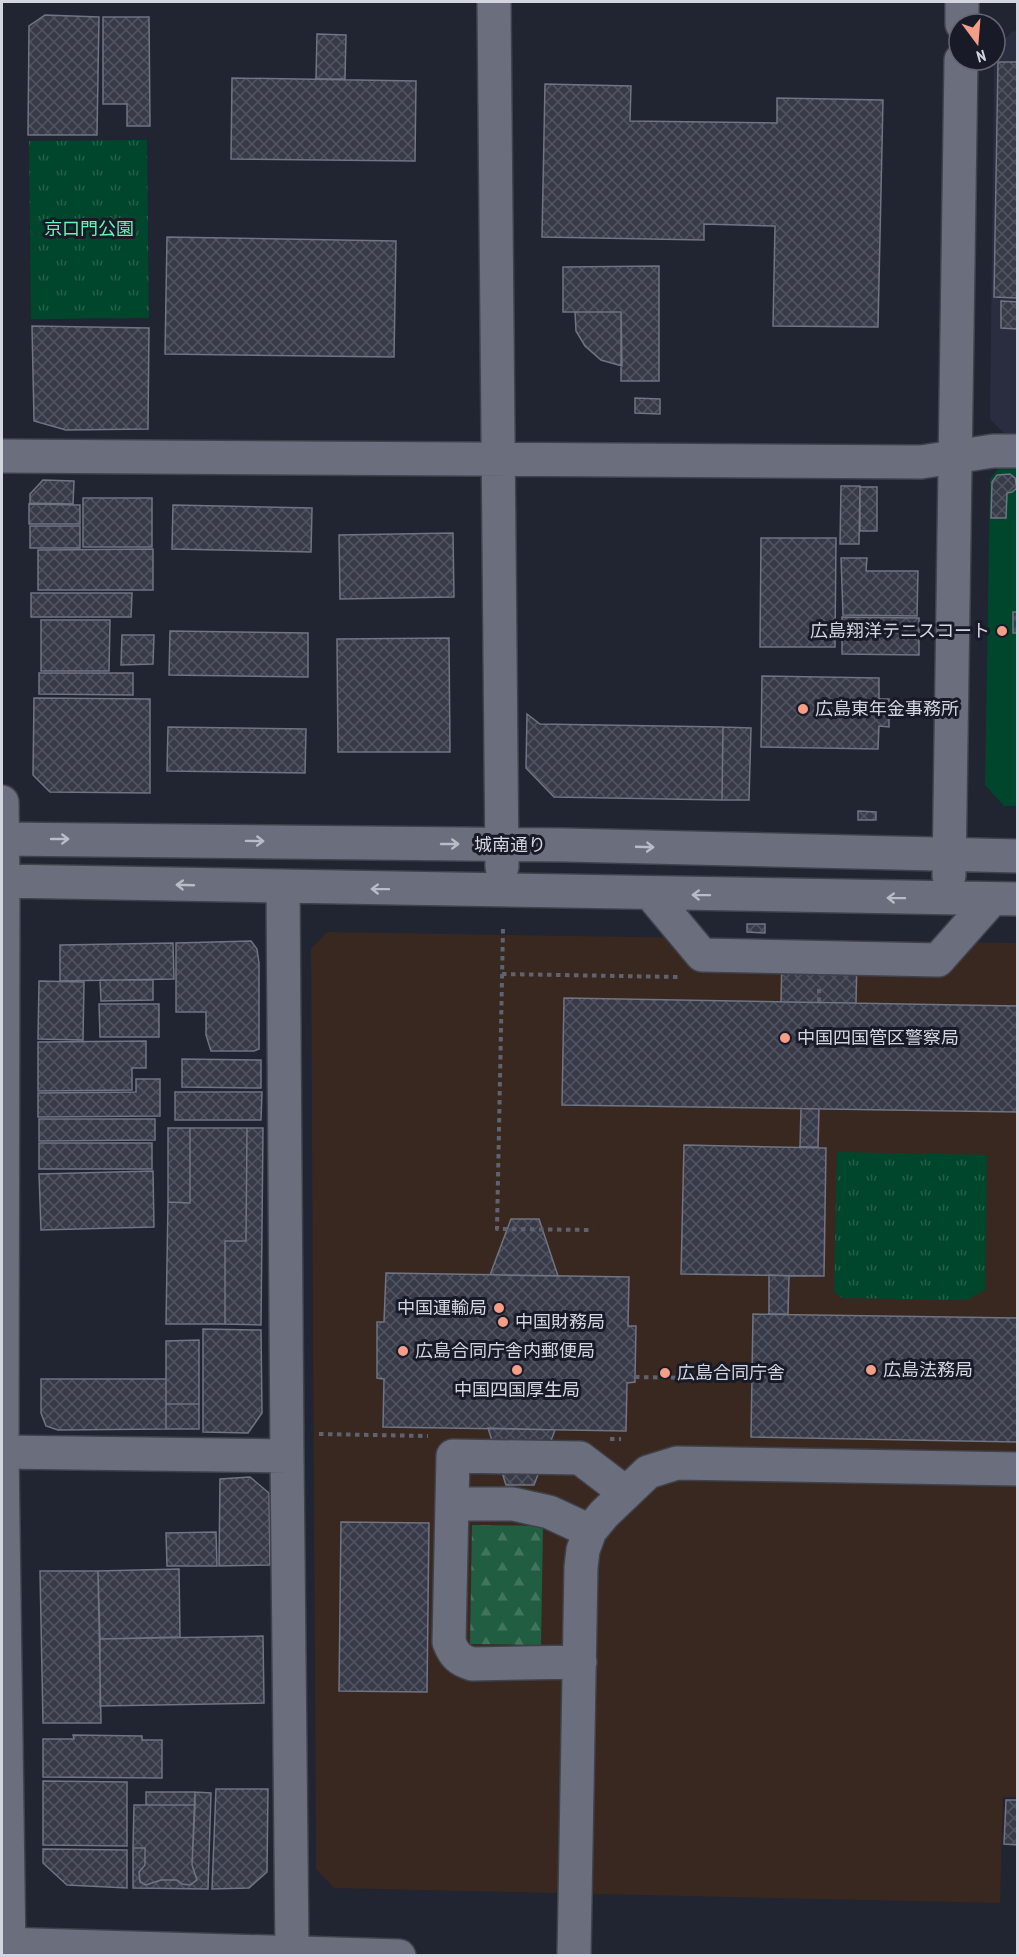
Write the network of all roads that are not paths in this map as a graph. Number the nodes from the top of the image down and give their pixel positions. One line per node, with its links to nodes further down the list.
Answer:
1 (494, 2): 6 (street)
2 (961, 72): 5 (street)
3 (1017, 451): 5 (street)
4 (2, 456): 6 (street)
5 (955, 457): 6 (street); 10 (street)
6 (497, 459): 9 (street)
7 (2, 802): 8 (street)
8 (2, 839): 9 (street, 城南通り, one-way to 9); 12 (street)
9 (502, 844): 10 (street, 城南通り, one-way to 10); 14 (street)
10 (950, 855): 11 (street, 城南通り); 16 (street)
11 (1017, 856)
12 (2, 881): 13 (street, one-way to 12); 18 (street)
13 (284, 888): 14 (street, one-way to 13); 19 (street)
14 (502, 891): 15 (street)
15 (651, 894): 16 (street, one-way to 15); 17 (street)
16 (948, 899): 17 (street)
17 (1005, 899)
18 (2, 1452): 19 (street); 25 (street)
19 (286, 1455): 26 (street)
20 (1017, 1469): 21 (street)
21 (626, 1493): 22 (street); 23 (street)
22 (453, 1504): 23 (street); 24 (street)
23 (590, 1531): 24 (street)
24 (580, 1662): 28 (street)
25 (6, 1948): 26 (street)
26 (292, 1952): 27 (street)
27 (399, 1956)
28 (574, 1956)

